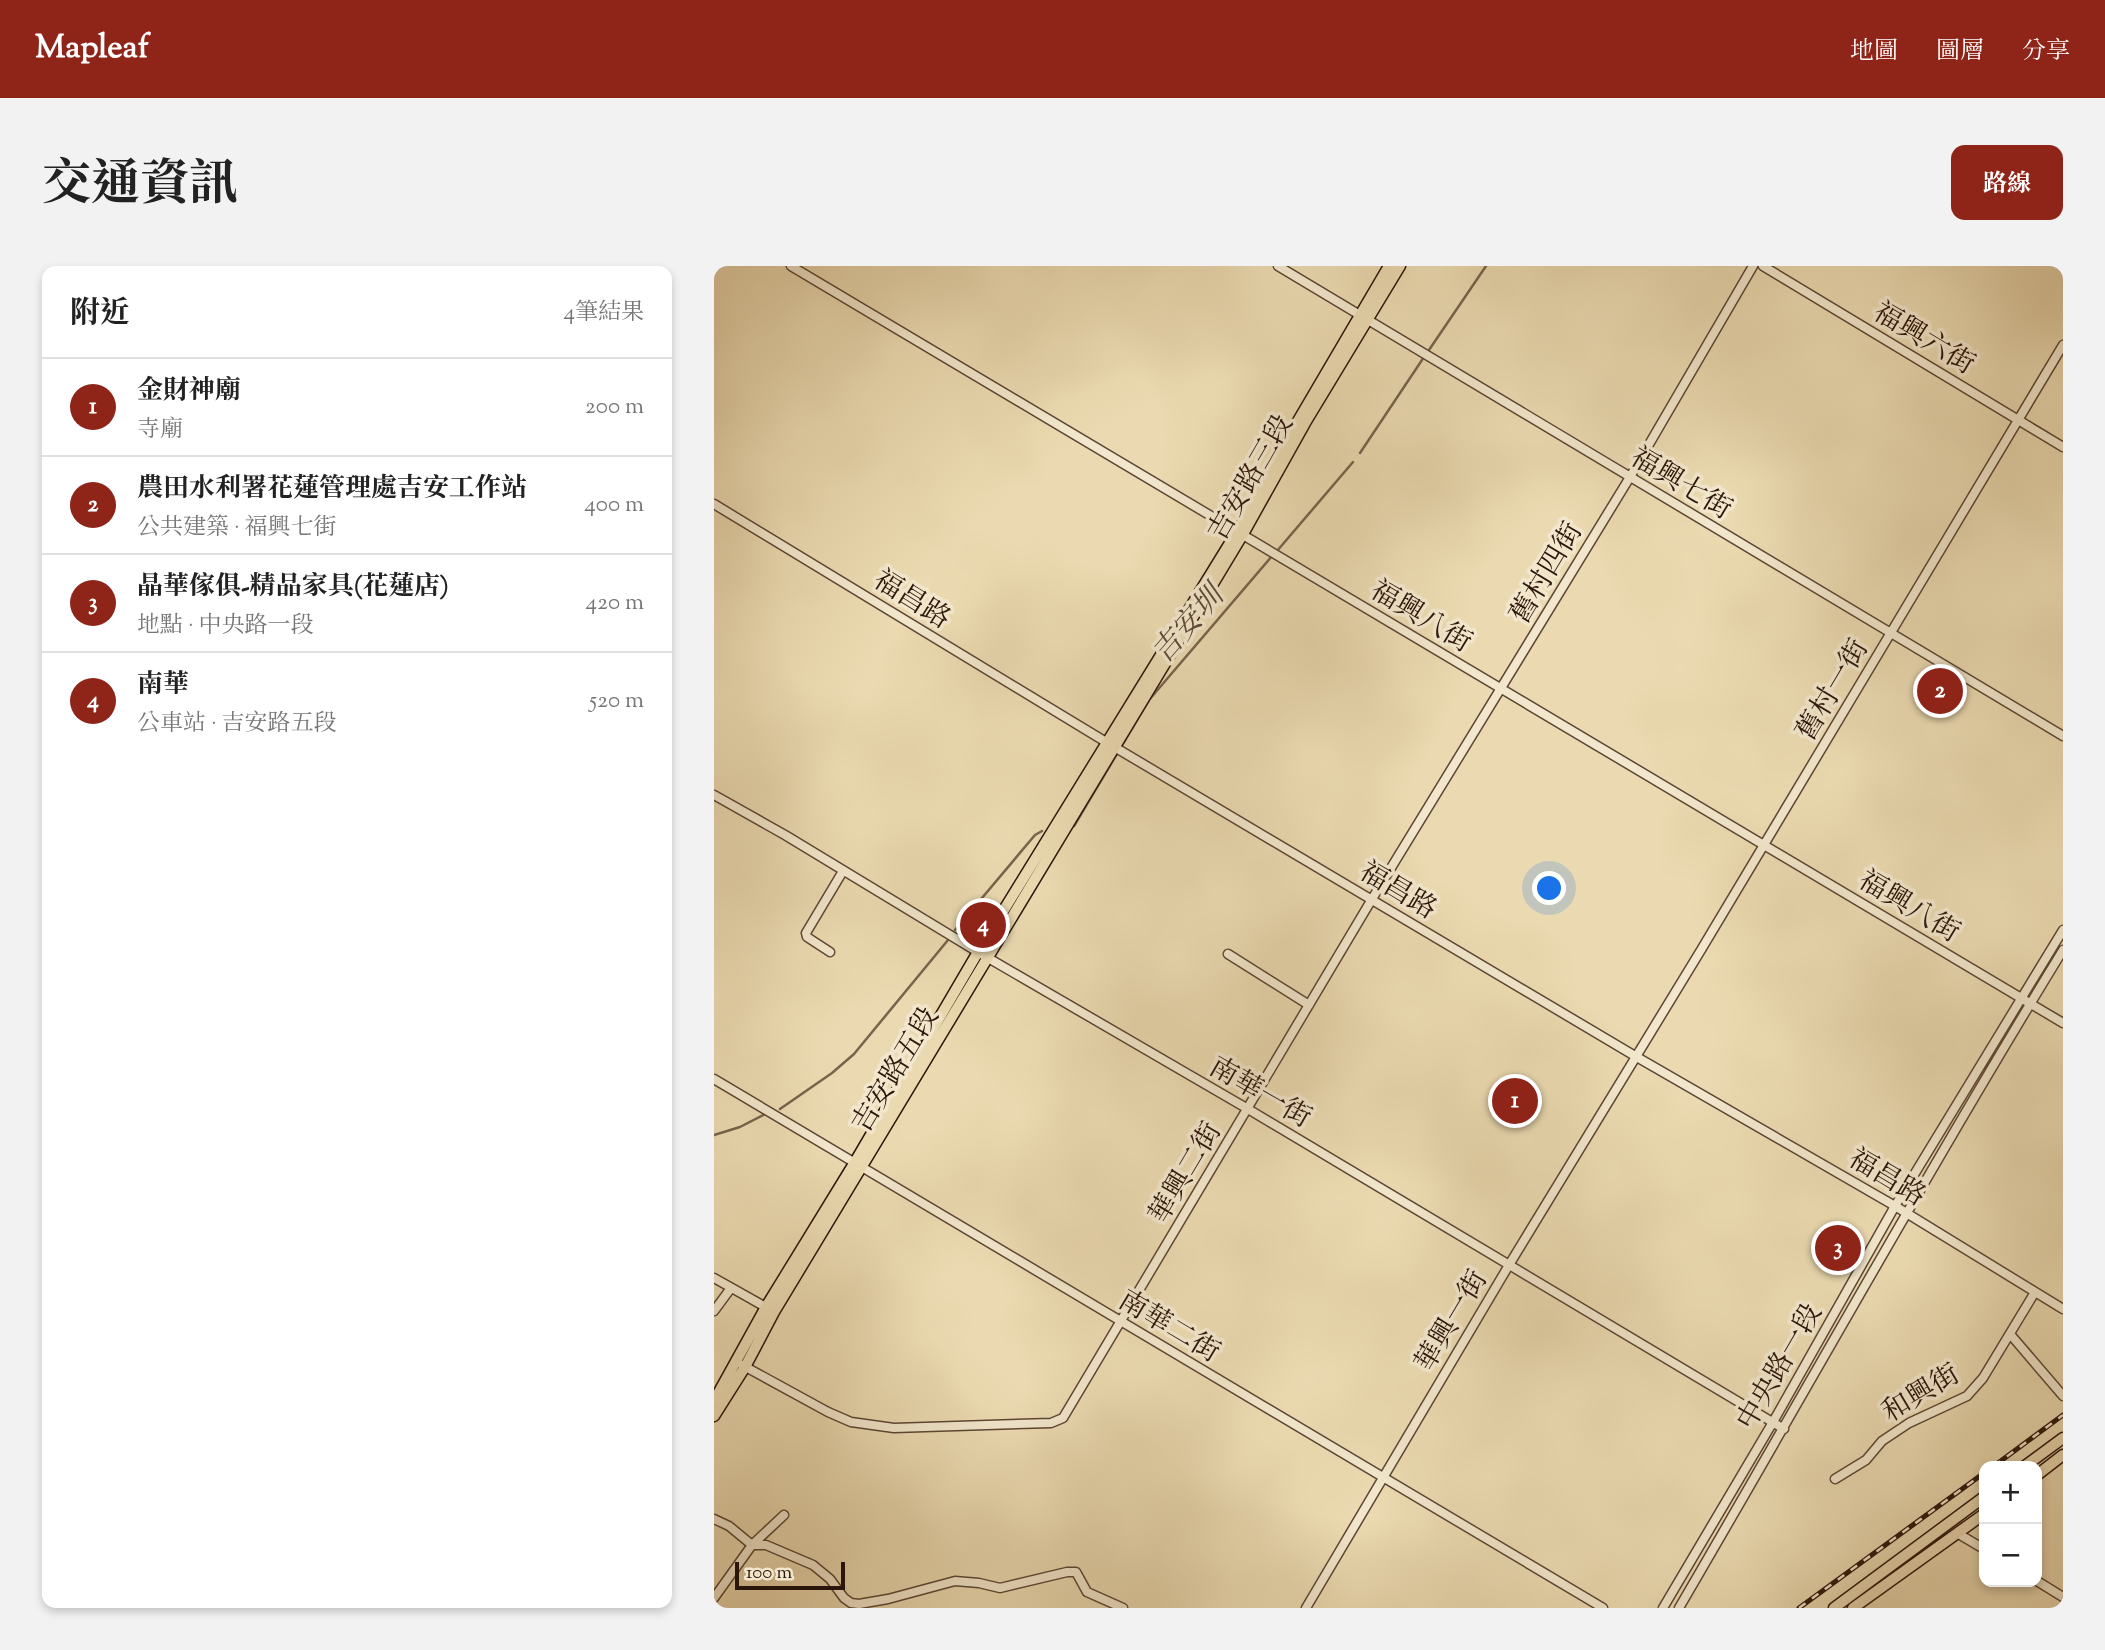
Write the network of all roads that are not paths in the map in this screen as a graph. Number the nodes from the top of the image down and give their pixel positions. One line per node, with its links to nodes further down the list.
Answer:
1 (791, 266): 13 (street, 福興八街)
2 (1278, 266): 7 (street, 福興七街)
3 (1389, 266): 7 (main road, 吉安路三段)
4 (1400, 266): 7 (main road, 吉安路三段)
5 (1753, 266): 11 (street, 舊村四街)
6 (1763, 266): 9 (street, 福興六街)
7 (1365, 317): 11 (street, 福興七街); 13 (main road, 吉安路三段)
8 (2063, 345): 9 (street, 舊村一街)
9 (2018, 421): 10 (street, 福興六街); 14 (street, 舊村一街)
10 (2063, 447)
11 (1630, 477): 14 (street, 福興七街); 15 (street, 舊村四街)
12 (714, 504): 17 (street, 福昌路)
13 (1240, 532): 15 (street, 福興八街); 17 (main road, 吉安路三段)
14 (1891, 633): 16 (street, 福興七街); 19 (street, 舊村一街)
15 (1501, 688): 19 (street, 福興八街); 21 (street, 舊村四街)
16 (2063, 736)
17 (1111, 744): 21 (street, 福昌路); 25 (main road, 吉安路五段); 27 (main road, 吉安路五段)
18 (714, 795): 20 (street, 南華一街)
19 (1764, 845): 28 (street, 福興八街); 32 (street, 舊村一街)
20 (843, 871): 24 (street); 25 (street, 南華一街)
21 (1372, 899): 30 (street, 華興二街); 32 (street, 福昌路)
22 (2063, 930): 28 (street, 中央路一段)
23 (2063, 950): 29 (street, 中央路一段)
24 (830, 952)
25 (978, 952): 27 (street, 南華一街); 35 (main road, 吉安路五段)
26 (1228, 954): 30 (street)
27 (989, 957): 34 (street, 南華一街); 35 (main road, 吉安路五段)
28 (2022, 997): 29 (street, 福興八街); 36 (street, 中央路一段)
29 (2030, 1003): 31 (street, 福興八街); 37 (street, 中央路一段)
30 (1309, 1005): 34 (street, 華興二街)
31 (2063, 1023)
32 (1635, 1056): 36 (street, 福昌路); 38 (street, 華興一街)
33 (714, 1079): 35 (street, 南華二街)
34 (1248, 1109): 38 (street, 南華一街); 45 (street, 華興二街)
35 (858, 1164): 42 (main road, 吉安路五段); 45 (street, 南華二街)
36 (1895, 1206): 37 (street, 福昌路); 51 (street, 中央路一段)
37 (1906, 1213): 41 (street, 福昌路); 52 (street, 中央路一段)
38 (1509, 1265): 51 (street, 南華一街); 57 (street, 華興一街)
39 (714, 1278): 40 (street)
40 (732, 1288): 42 (street); 44 (street)
41 (2035, 1292): 43 (street, 福昌路); 46 (street, 和興街)
42 (770, 1309): 47 (main road, 吉安路五段)
43 (2063, 1309)
44 (714, 1311)
45 (1122, 1323): 47 (street, 華興二街); 57 (street, 南華二街)
46 (2010, 1334): 48 (street); 58 (street, 和興街)
47 (740, 1365): 49 (main road, 吉安路五段); 50 (main road, 吉安路五段)
48 (2063, 1396)
49 (714, 1401)
50 (714, 1416)
51 (1773, 1422): 52 (street, 南華一街); 69 (street, 中央路一段)
52 (1784, 1429): 74 (street, 中央路一段)
53 (2063, 1438): 55 (main road)
54 (2063, 1455): 56 (main road)
55 (2032, 1461)
56 (2042, 1471)
57 (1384, 1478): 71 (street, 華興一街); 72 (street, 南華二街)
58 (1835, 1479)
59 (1979, 1501): 75 (main road)
60 (785, 1515): 64 (street)
61 (1979, 1518): 63 (main road)
62 (714, 1519): 64 (street)
63 (1958, 1533): 65 (street); 76 (main road)
64 (751, 1545): 68 (street); 70 (street)
65 (1979, 1546)
66 (2042, 1584): 67 (street)
67 (2063, 1597)
68 (714, 1598)
69 (1664, 1606): 73 (street)
70 (1123, 1608)
71 (1306, 1608)
72 (1602, 1608)
73 (1656, 1608)
74 (1679, 1608)
75 (1834, 1608)
76 (1853, 1608)

